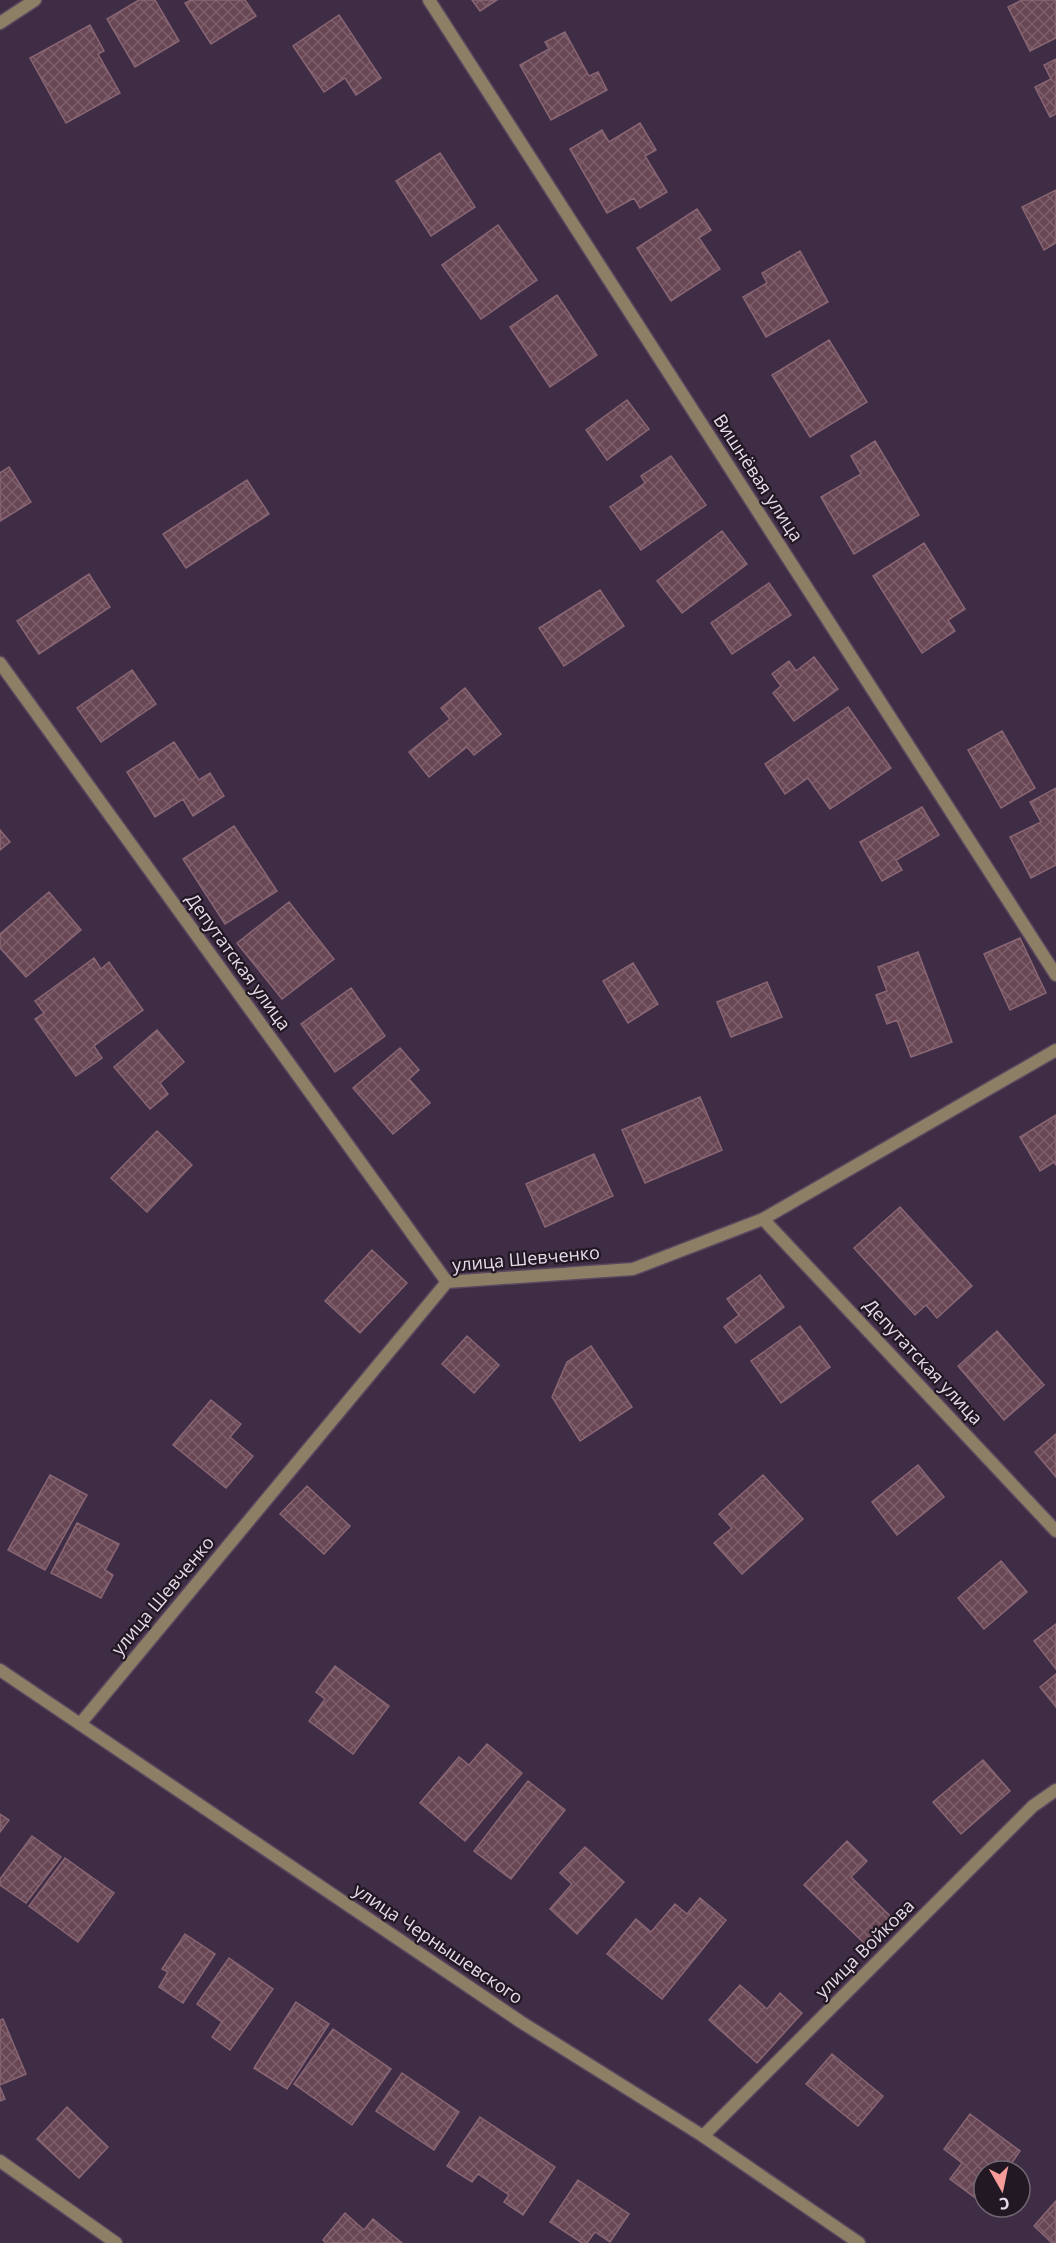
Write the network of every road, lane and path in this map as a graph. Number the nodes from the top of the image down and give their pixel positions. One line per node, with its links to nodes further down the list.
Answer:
1 (35, 0): 3 (street)
2 (429, 0): 5 (street, Вишнёвая улица)
3 (0, 23)
4 (0, 663): 8 (street, Депутатская улица)
5 (1056, 975)
6 (1056, 1050): 7 (street, улица Шевченко)
7 (763, 1220): 8 (street, улица Шевченко); 9 (street, Депутатская улица)
8 (447, 1282): 11 (street, улица Шевченко)
9 (1056, 1531)
10 (0, 1670): 11 (street, улица Чернышевского)
11 (80, 1724): 13 (street, улица Чернышевского)
12 (1056, 1790): 13 (street, улица Войкова)
13 (703, 2136): 16 (street, улица Чернышевского)
14 (0, 2161): 15 (street)
15 (116, 2243)
16 (859, 2243)

